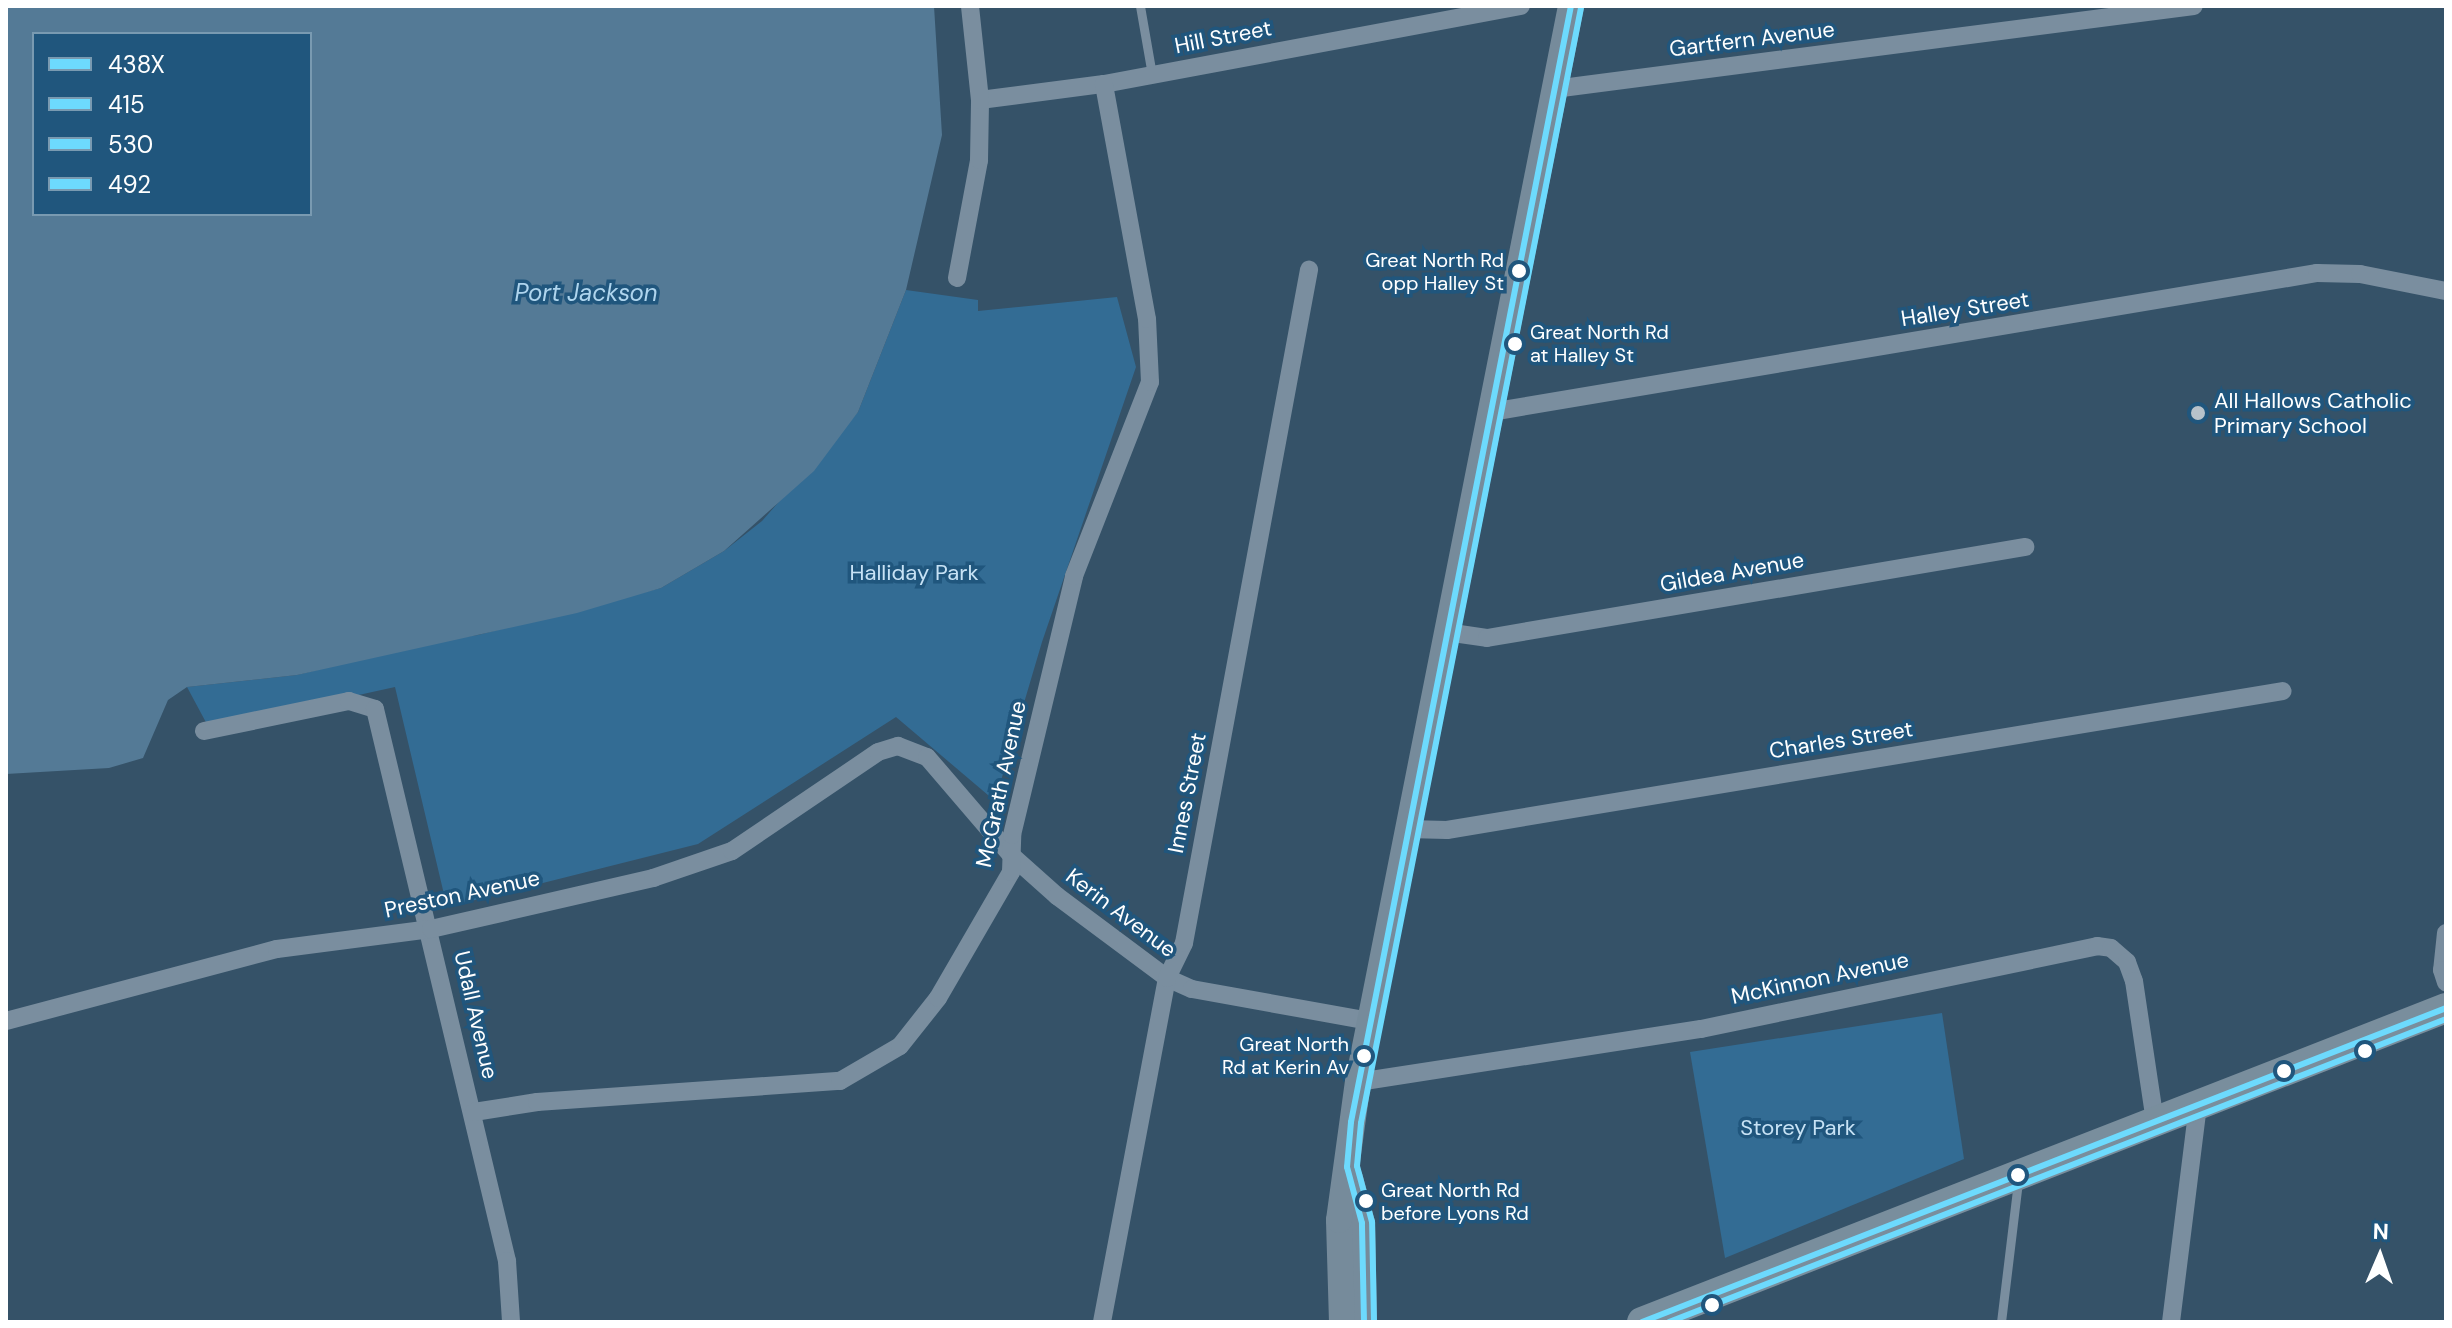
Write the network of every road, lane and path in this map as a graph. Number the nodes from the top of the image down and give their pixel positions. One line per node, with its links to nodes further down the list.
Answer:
1 (970, 6): 9 (street)
2 (1140, 6): 6 (lane)
3 (1521, 6): 6 (street, Hill Street)
4 (1571, 6): 8 (main road)
5 (2194, 6): 8 (street, Gartfern Avenue)
6 (1152, 75): 7 (street, Hill Street)
7 (1104, 84): 9 (street, Hill Street); 20 (street, McGrath Avenue)
8 (1554, 89): 13 (main road)
9 (980, 100): 11 (street)
10 (1309, 270): 23 (street, Innes Street)
11 (957, 278)
12 (2446, 291): 13 (street, Halley Street)
13 (1491, 412): 15 (main road)
14 (2025, 547): 15 (street, Gildea Avenue)
15 (1446, 632): 19 (main road)
16 (2283, 691): 19 (street, Charles Street)
17 (204, 731): 21 (street, Udall Avenue)
18 (898, 746): 20 (street, Kerin Avenue); 21 (street, Preston Avenue)
19 (1407, 829): 27 (main road)
20 (1011, 855): 23 (street, Kerin Avenue); 30 (street, McGrath Avenue)
21 (431, 929): 26 (street, Preston Avenue); 30 (street, Udall Avenue)
22 (2446, 933): 24 (street)
23 (1167, 978): 27 (street, Kerin Avenue); 35 (street, Innes Street)
24 (2446, 982)
25 (2446, 1008): 29 (main road)
26 (6, 1021)
27 (1370, 1021): 28 (main road)
28 (1358, 1082): 31 (street, McKinnon Avenue); 32 (main road)
29 (2198, 1104): 31 (main road); 40 (street)
30 (474, 1112): 34 (street, Udall Avenue)
31 (2155, 1121): 33 (main road)
32 (1347, 1167): 36 (main road); 37 (main road)
33 (2019, 1175): 38 (main road); 39 (lane)
34 (511, 1322)
35 (1102, 1322)
36 (1342, 1322)
37 (1364, 1322)
38 (1642, 1322)
39 (2001, 1322)
40 (2171, 1322)

